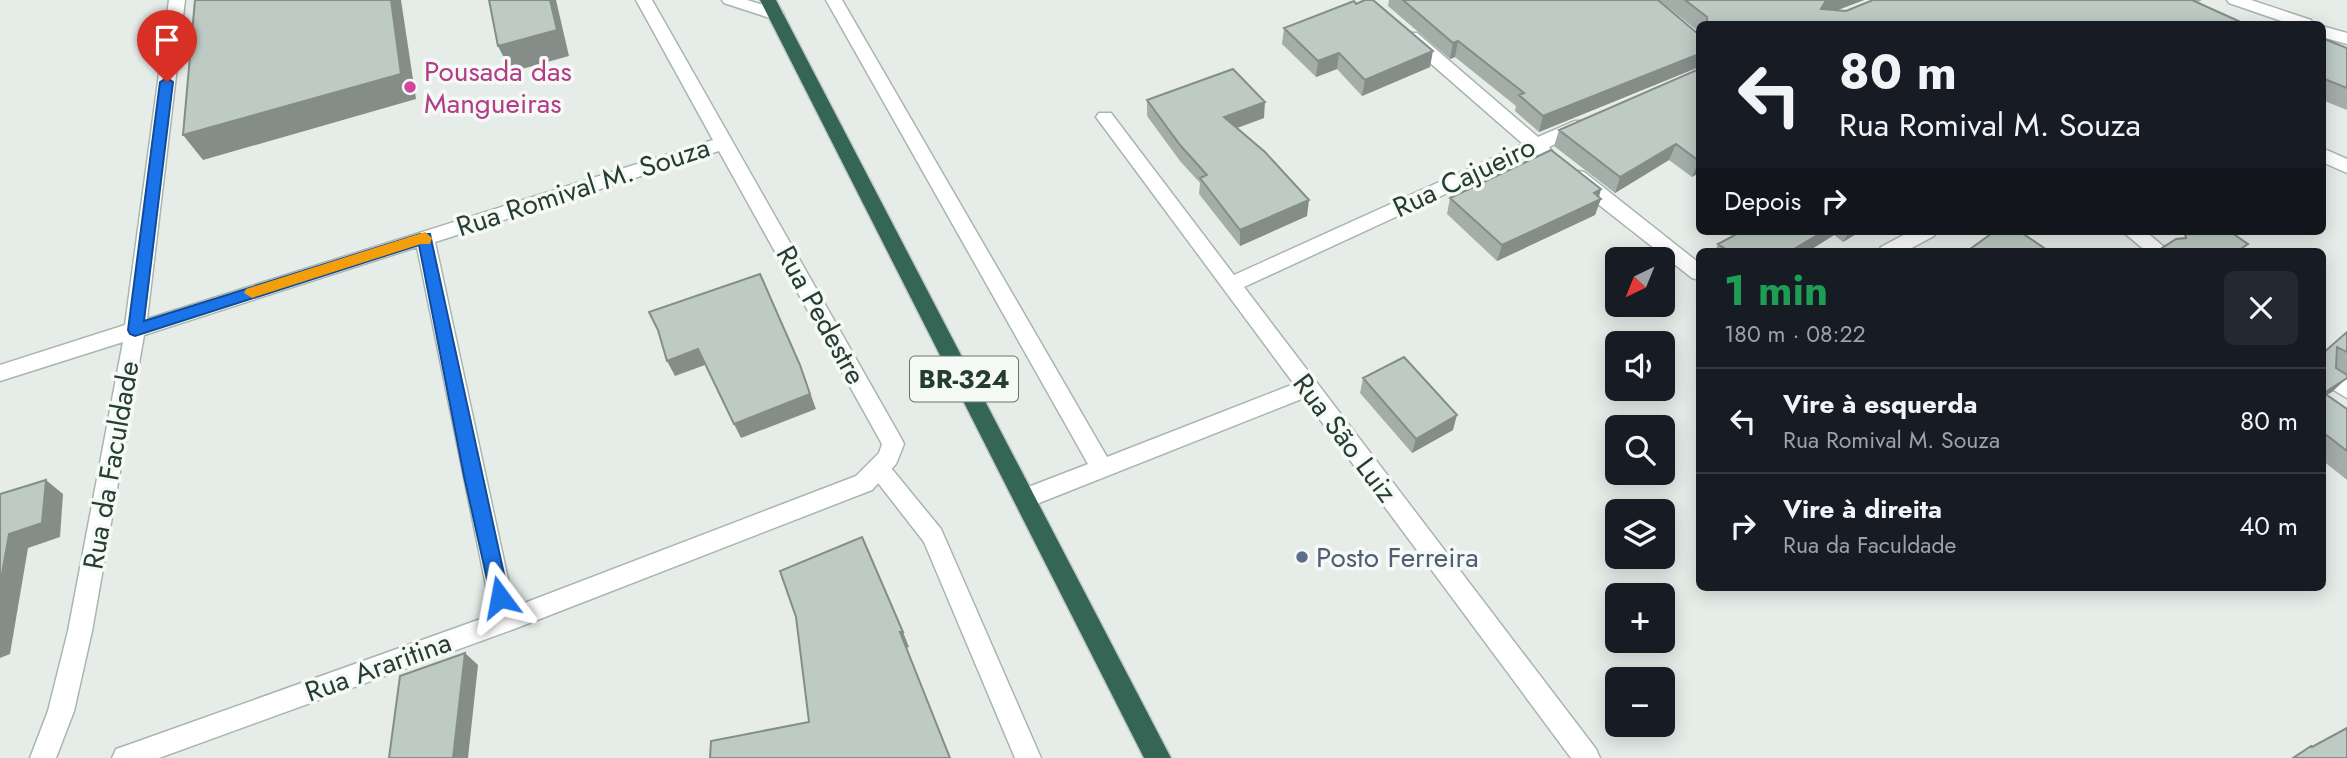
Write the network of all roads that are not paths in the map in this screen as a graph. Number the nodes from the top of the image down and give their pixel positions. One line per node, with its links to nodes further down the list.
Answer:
1 (177, 0): 24 (street, Rua da Faculdade)
2 (645, 0): 13 (street)
3 (730, 0): 6 (street)
4 (834, 0): 29 (street)
5 (2235, 0): 7 (street)
6 (772, 8): 31 (highway, BR-324)
7 (2296, 21)
8 (1398, 27): 14 (street)
9 (2326, 32): 10 (street)
10 (2347, 39)
11 (1105, 117): 23 (street, Rua São Luiz)
12 (1598, 117): 14 (street, Rua Cajueiro)
13 (726, 142): 19 (street, Rua Romival M. Souza); 30 (street, Rua Pedestre)
14 (1535, 144): 22 (street); 23 (street, Rua Cajueiro)
15 (2326, 156): 16 (street)
16 (2347, 167)
17 (1920, 235): 20 (street)
18 (2137, 235): 21 (street)
19 (425, 238): 24 (street, Rua Romival M. Souza); 32 (street)
20 (1895, 248)
21 (2155, 248)
22 (1696, 271)
23 (1232, 284): 27 (street, Rua São Luiz)
24 (135, 330): 25 (street, Rua Romival M. Souza); 33 (street, Rua da Faculdade)
25 (0, 373)
26 (2326, 375): 28 (street)
27 (1307, 388): 29 (street); 37 (street, Rua São Luiz)
28 (2347, 390)
29 (1102, 468): 31 (street)
30 (872, 476): 32 (street, Rua Araritina); 35 (street)
31 (1026, 498): 36 (highway, BR-324)
32 (506, 621): 34 (street, Rua Araritina)
33 (43, 758)
34 (125, 758)
35 (1028, 758)
36 (1158, 758)
37 (1587, 758)

